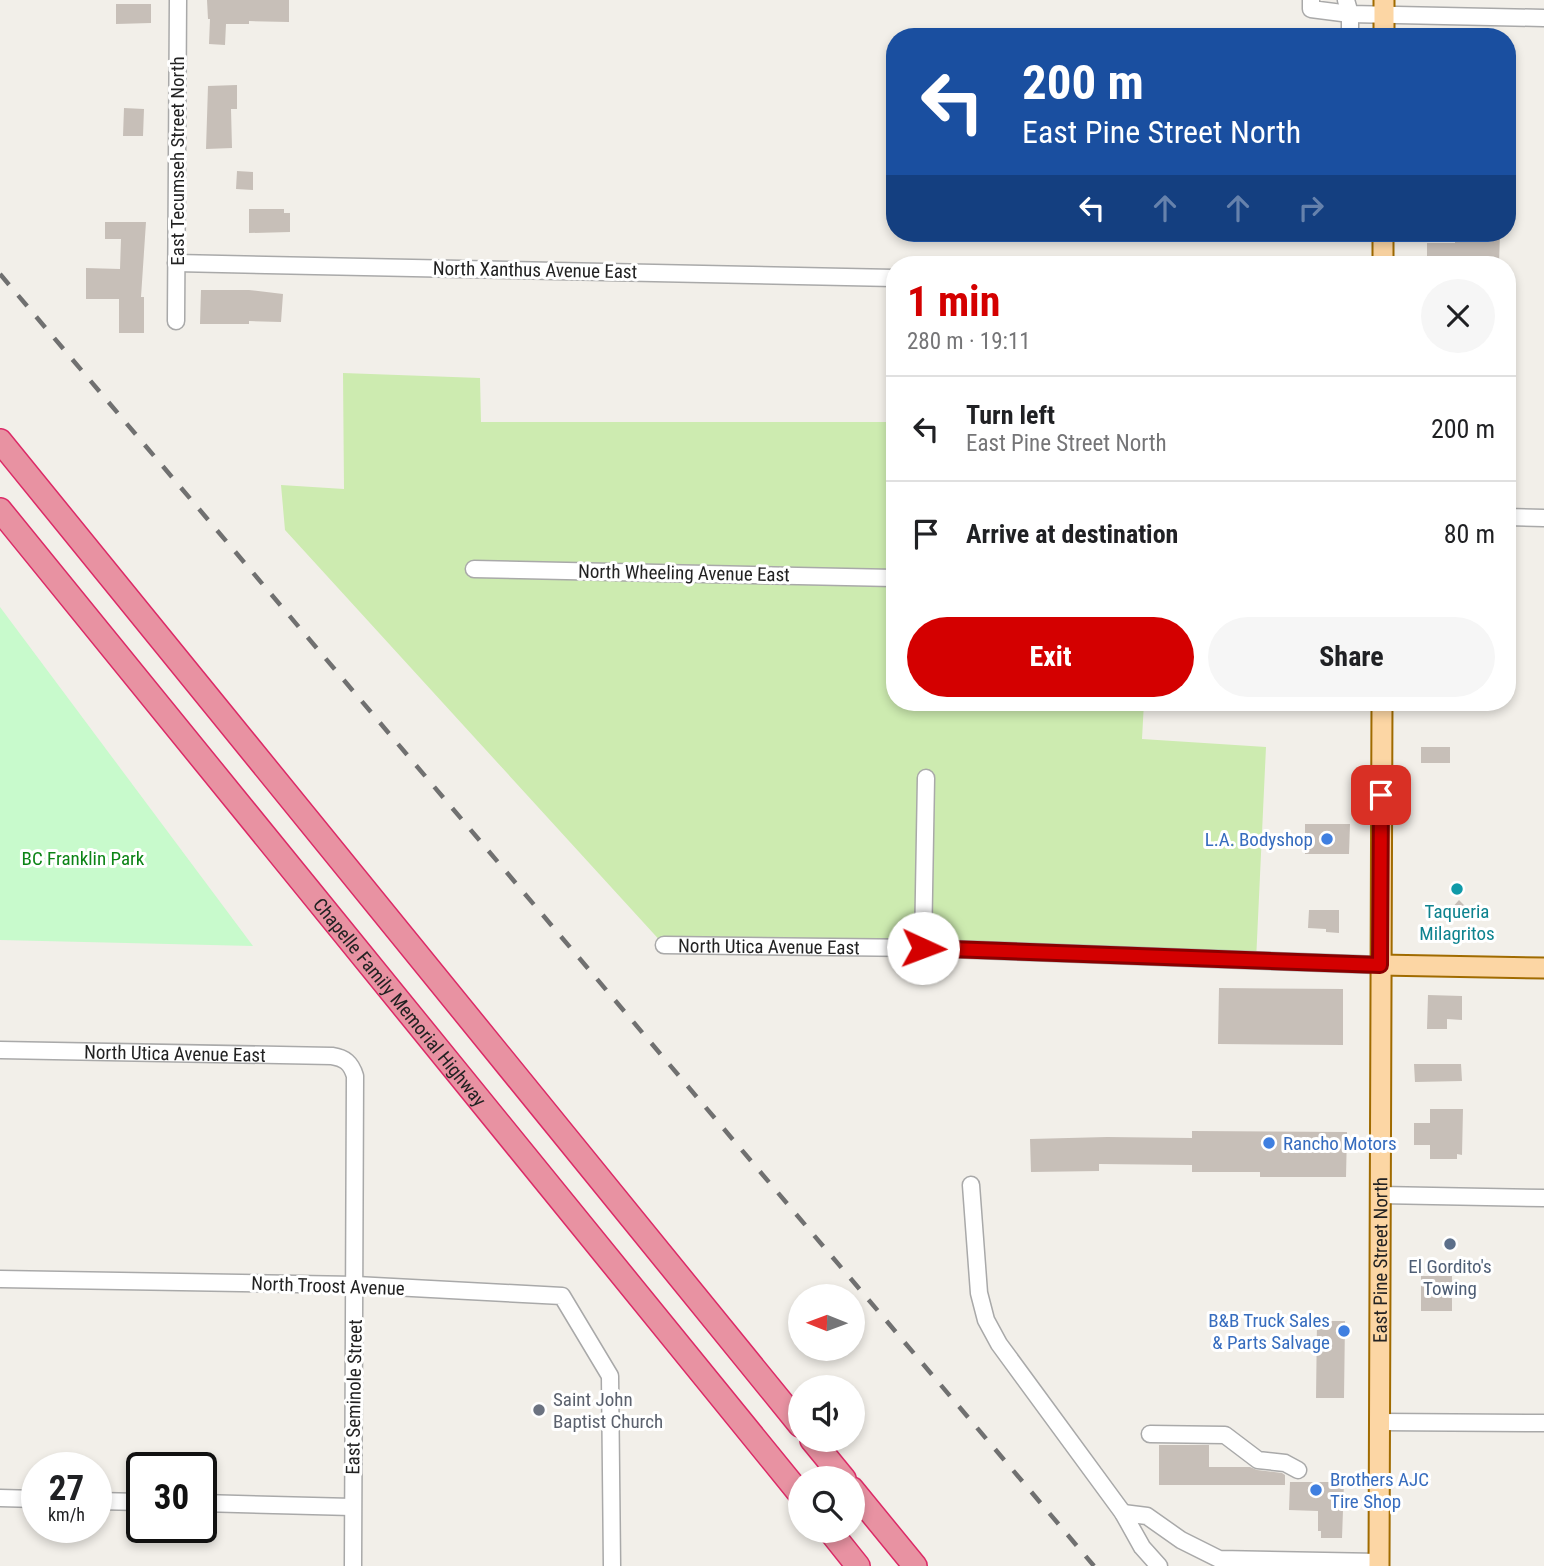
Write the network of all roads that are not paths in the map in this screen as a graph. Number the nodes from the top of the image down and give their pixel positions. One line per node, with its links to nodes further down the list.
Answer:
1 (178, 0): 8 (street, East Tecumseh Street North)
2 (1311, 0): 3 (street)
3 (1348, 7): 4 (street); 6 (street)
4 (1384, 8): 5 (street); 7 (main road)
5 (1544, 18)
6 (1349, 28)
7 (1384, 28)
8 (176, 263): 9 (street, North Xanthus Avenue East); 10 (street, East Tecumseh Street North)
9 (886, 278)
10 (176, 321)
11 (0, 441): 30 (highway)
12 (0, 510): 37 (highway, Chapelle Family Memorial Highway)
13 (1516, 517): 14 (street)
14 (1544, 518)
15 (474, 569): 16 (street, North Wheeling Avenue East)
16 (886, 578)
17 (1382, 711): 21 (main road, East Pine Street North)
18 (926, 778): 20 (street)
19 (664, 945): 20 (street, North Utica Avenue East)
20 (923, 948): 21 (street, North Utica Avenue East)
21 (1380, 965): 22 (main road, North Utica Avenue East); 26 (main road, East Pine Street North)
22 (1544, 968)
23 (0, 1050): 24 (street, North Utica Avenue East)
24 (348, 1062): 29 (street, East Seminole Street)
25 (971, 1185): 45 (street)
26 (1380, 1195): 27 (street); 31 (main road, East Pine Street North)
27 (1544, 1198)
28 (0, 1279): 29 (street, North Troost Avenue)
29 (356, 1285): 44 (street, East Seminole Street); 50 (street, North Troost Avenue)
30 (788, 1410)
31 (1379, 1422): 32 (street); 48 (main road, East Pine Street North)
32 (1544, 1423)
33 (1150, 1434): 36 (street)
34 (822, 1452): 35 (highway)
35 (833, 1466)
36 (1297, 1470)
37 (781, 1472): 38 (highway, Chapelle Family Memorial Highway); 39 (highway)
38 (788, 1480)
39 (788, 1482)
40 (0, 1498): 41 (street)
41 (21, 1499)
42 (217, 1503): 44 (street)
43 (865, 1505): 53 (highway)
44 (352, 1507): 49 (street, East Seminole Street)
45 (1123, 1513): 48 (street); 54 (street)
46 (828, 1543): 51 (highway)
47 (840, 1543): 52 (highway)
48 (1379, 1564)
49 (353, 1566)
50 (612, 1566)
51 (843, 1566)
52 (858, 1566)
53 (914, 1566)
54 (1159, 1566)

